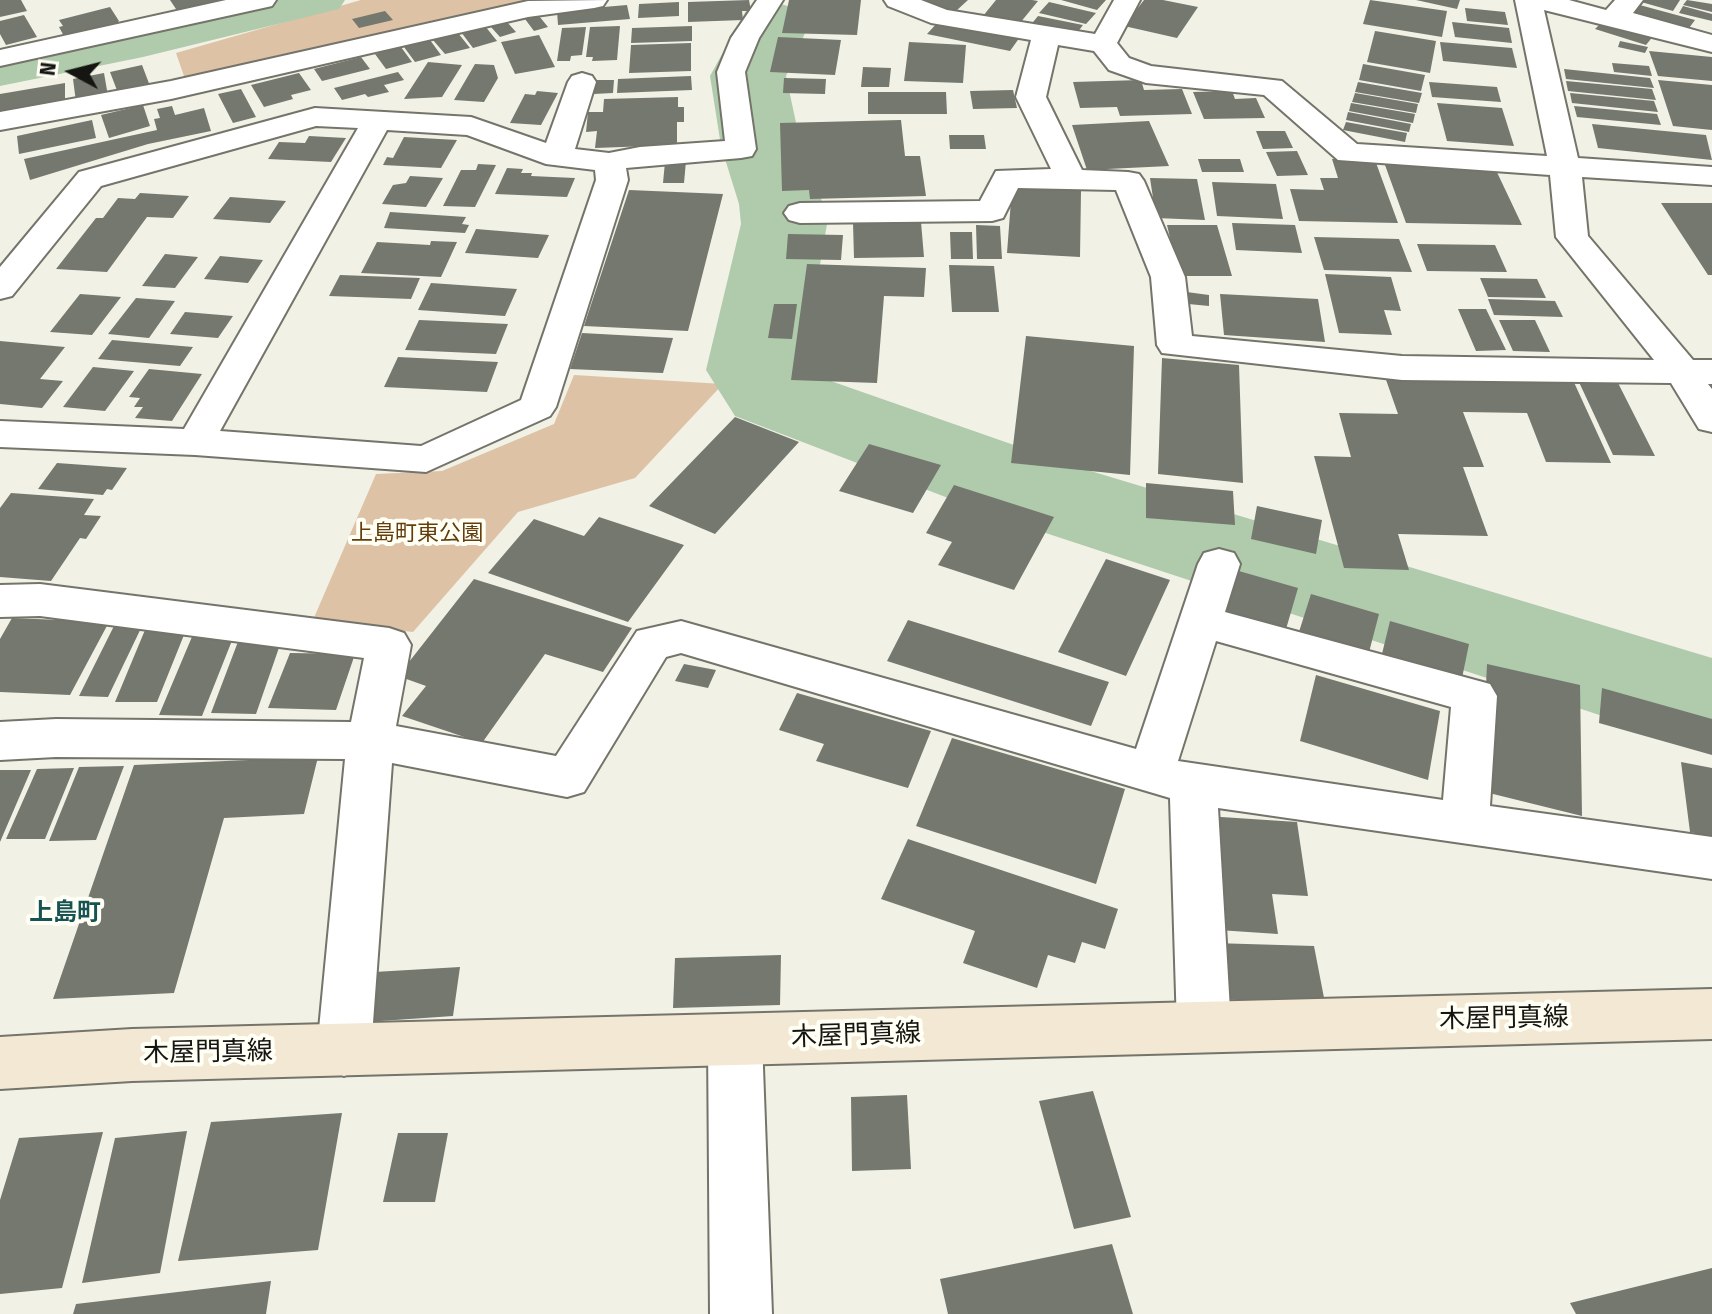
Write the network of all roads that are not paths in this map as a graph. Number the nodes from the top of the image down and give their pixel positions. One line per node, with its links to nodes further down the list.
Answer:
1 (134, 0): 11 (street)
2 (263, 0): 11 (street)
3 (594, 0): 16 (street)
4 (770, 0): 20 (street)
5 (897, 0): 10 (street)
6 (1127, 0): 12 (street)
7 (1528, 0): 21 (street)
8 (1539, 0): 9 (street)
9 (1623, 8): 13 (street)
10 (1046, 35): 12 (street); 23 (street)
11 (159, 43): 14 (street); 16 (street)
12 (1103, 44): 21 (street)
13 (1712, 44)
14 (0, 58)
15 (582, 82): 19 (street)
16 (171, 90): 18 (street)
17 (378, 119): 19 (street); 25 (street); 29 (street)
18 (0, 121)
19 (557, 157): 20 (street)
20 (609, 162): 29 (street)
21 (1565, 168): 22 (street); 26 (street)
22 (1712, 176)
23 (1071, 179): 24 (street); 26 (street)
24 (800, 213)
25 (0, 289)
26 (1698, 372): 27 (street)
27 (1712, 420)
28 (0, 434): 29 (street)
29 (195, 442)
30 (1219, 564): 32 (street)
31 (0, 601): 34 (street)
32 (1200, 621): 35 (street); 36 (street)
33 (0, 741): 34 (street)
34 (370, 741): 35 (street); 41 (street)
35 (1172, 779): 36 (street); 39 (street)
36 (1465, 823): 37 (street)
37 (1712, 858)
38 (1712, 1014): 39 (main road, 木屋門真線)
39 (1204, 1027): 40 (main road, 木屋門真線)
40 (735, 1040): 41 (main road, 木屋門真線); 43 (street)
41 (344, 1050): 42 (main road, 木屋門真線)
42 (0, 1063)
43 (741, 1314)

